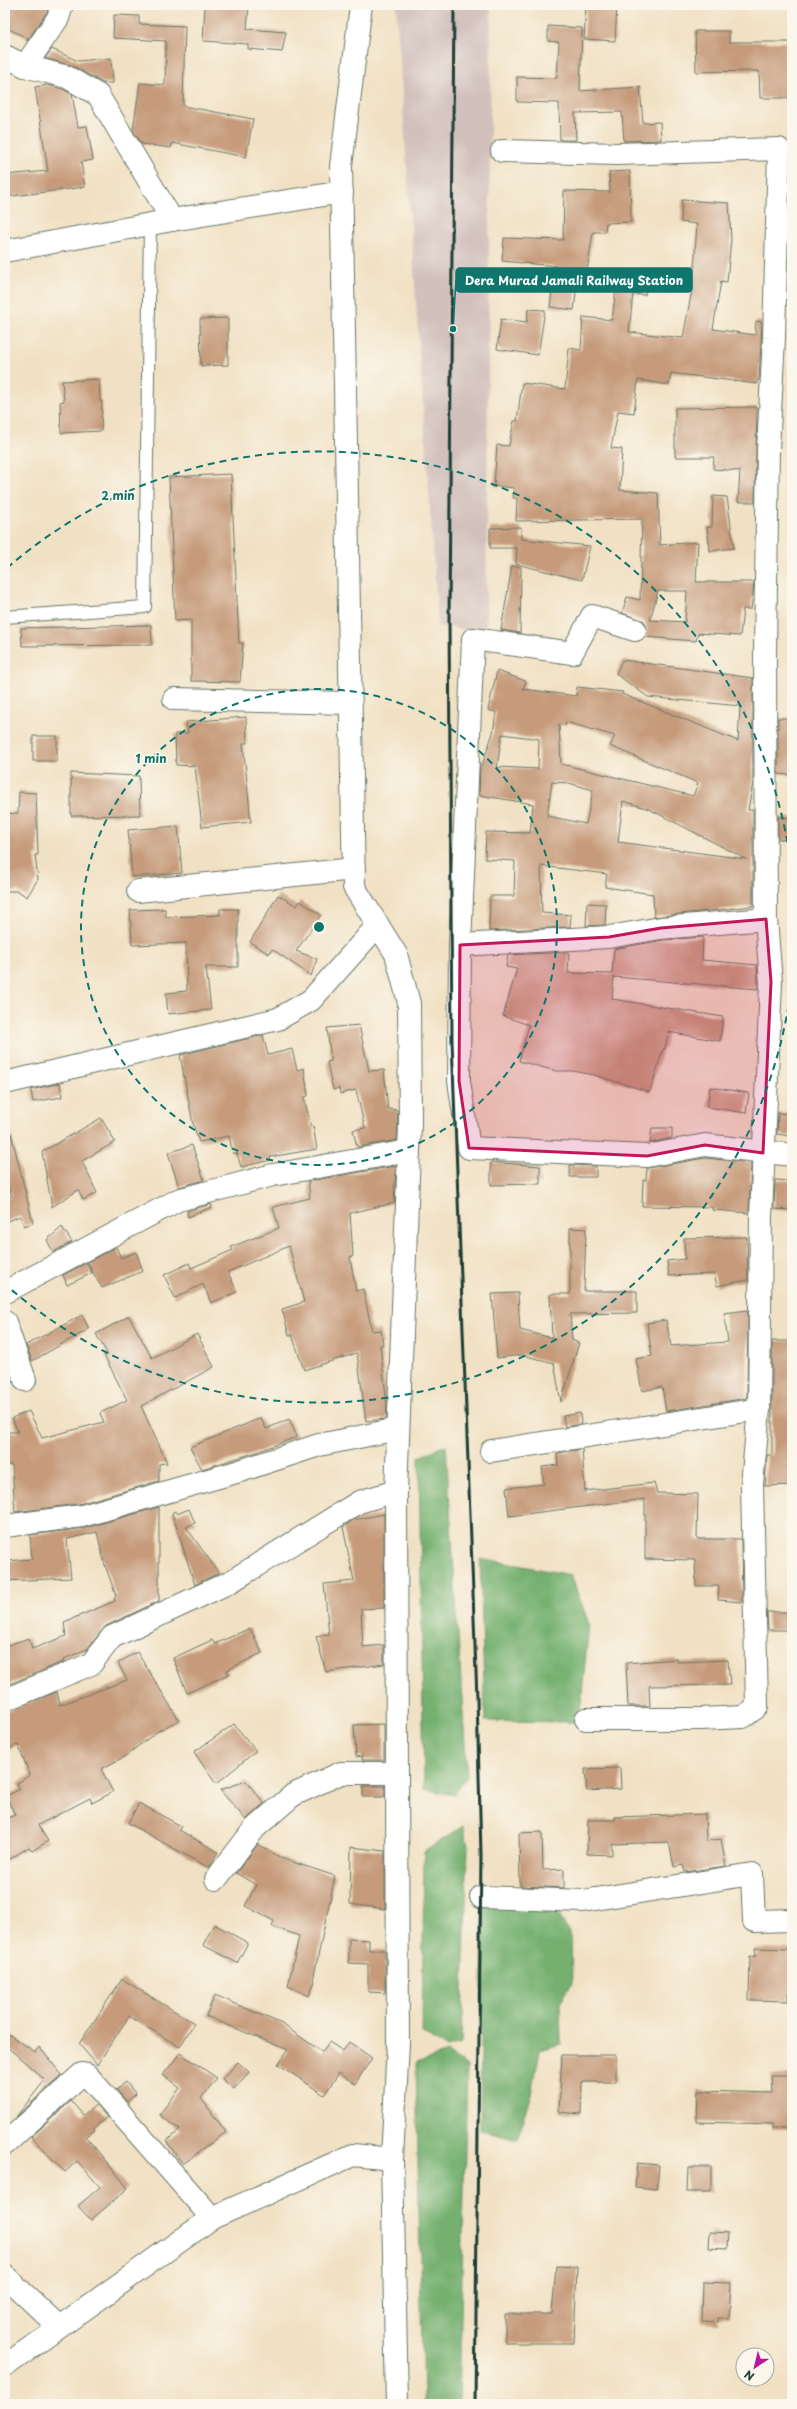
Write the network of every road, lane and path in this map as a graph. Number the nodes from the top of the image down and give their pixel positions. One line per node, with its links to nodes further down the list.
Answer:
1 (62, 5): 4 (street)
2 (361, 5): 6 (street)
3 (5, 56): 4 (street)
4 (25, 66): 7 (street)
5 (502, 151): 16 (street)
6 (342, 192): 7 (street); 13 (street)
7 (172, 220): 8 (street)
8 (150, 224): 9 (street); 10 (lane)
9 (5, 251)
10 (5, 616)
11 (635, 630): 18 (street)
12 (174, 699): 13 (street)
13 (350, 703): 14 (street)
14 (354, 869): 15 (street); 17 (street)
15 (138, 891)
16 (766, 919): 18 (street); 21 (street)
17 (378, 925): 19 (street); 20 (street)
18 (460, 945): 21 (street)
19 (5, 1083)
20 (408, 1151): 23 (street); 27 (street)
21 (763, 1153): 22 (street); 26 (street)
22 (792, 1155)
23 (5, 1292)
24 (5, 1322): 25 (street)
25 (25, 1380)
26 (758, 1409): 28 (street); 32 (street)
27 (398, 1429): 29 (street); 30 (street)
28 (491, 1450)
29 (396, 1491): 31 (street); 33 (street)
30 (5, 1526)
31 (5, 1700)
32 (586, 1719)
33 (397, 1773): 34 (street); 38 (street)
34 (216, 1879)
35 (481, 1897): 36 (street)
36 (792, 1920)
37 (5, 2144): 39 (street)
38 (392, 2159): 39 (street); 43 (street)
39 (212, 2218): 41 (street)
40 (5, 2276): 41 (street)
41 (59, 2327): 42 (street)
42 (5, 2366)
43 (397, 2404)

